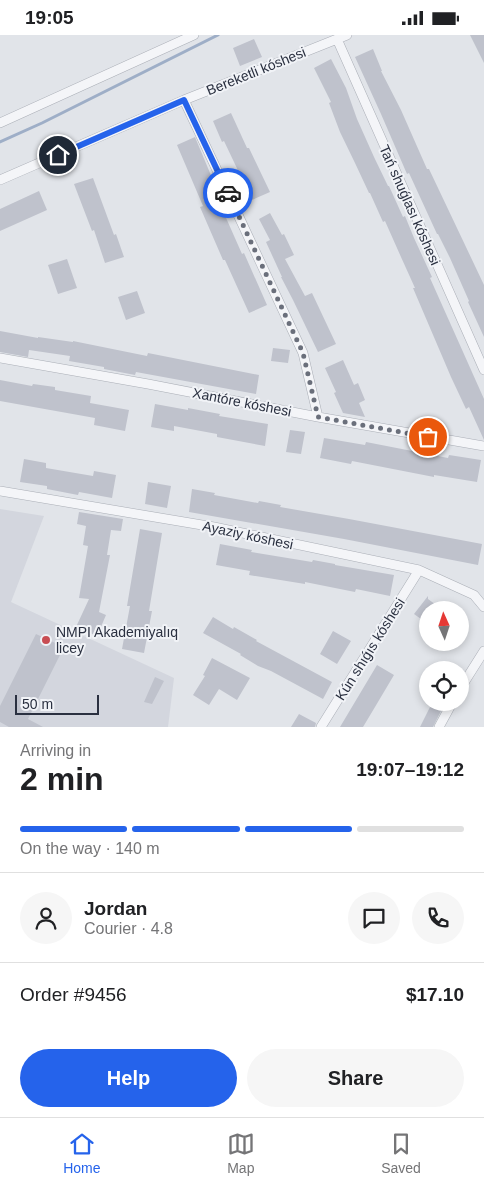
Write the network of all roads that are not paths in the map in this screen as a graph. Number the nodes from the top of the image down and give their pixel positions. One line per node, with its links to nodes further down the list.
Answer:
1 (194, 35): 5 (street)
2 (347, 35): 3 (street, Bereketli kóshesi)
3 (336, 39): 4 (street, Bereketli kóshesi); 8 (street, Tań shuǵlası kóshesi)
4 (184, 100): 6 (street, Bereketli kóshesi); 9 (street)
5 (0, 123)
6 (0, 180)
7 (0, 359): 9 (street, Xantóre kóshesi)
8 (484, 370)
9 (318, 417): 10 (street, Xantóre kóshesi)
10 (484, 447)
11 (0, 491): 12 (street, Ayaziy kóshesi)
12 (419, 570): 13 (street, Ayaziy kóshesi); 17 (street, Kún shıǵıs kóshesi)
13 (484, 607)
14 (484, 651): 15 (street)
15 (469, 675)
16 (448, 711): 18 (street)
17 (321, 727)
18 (439, 727)

